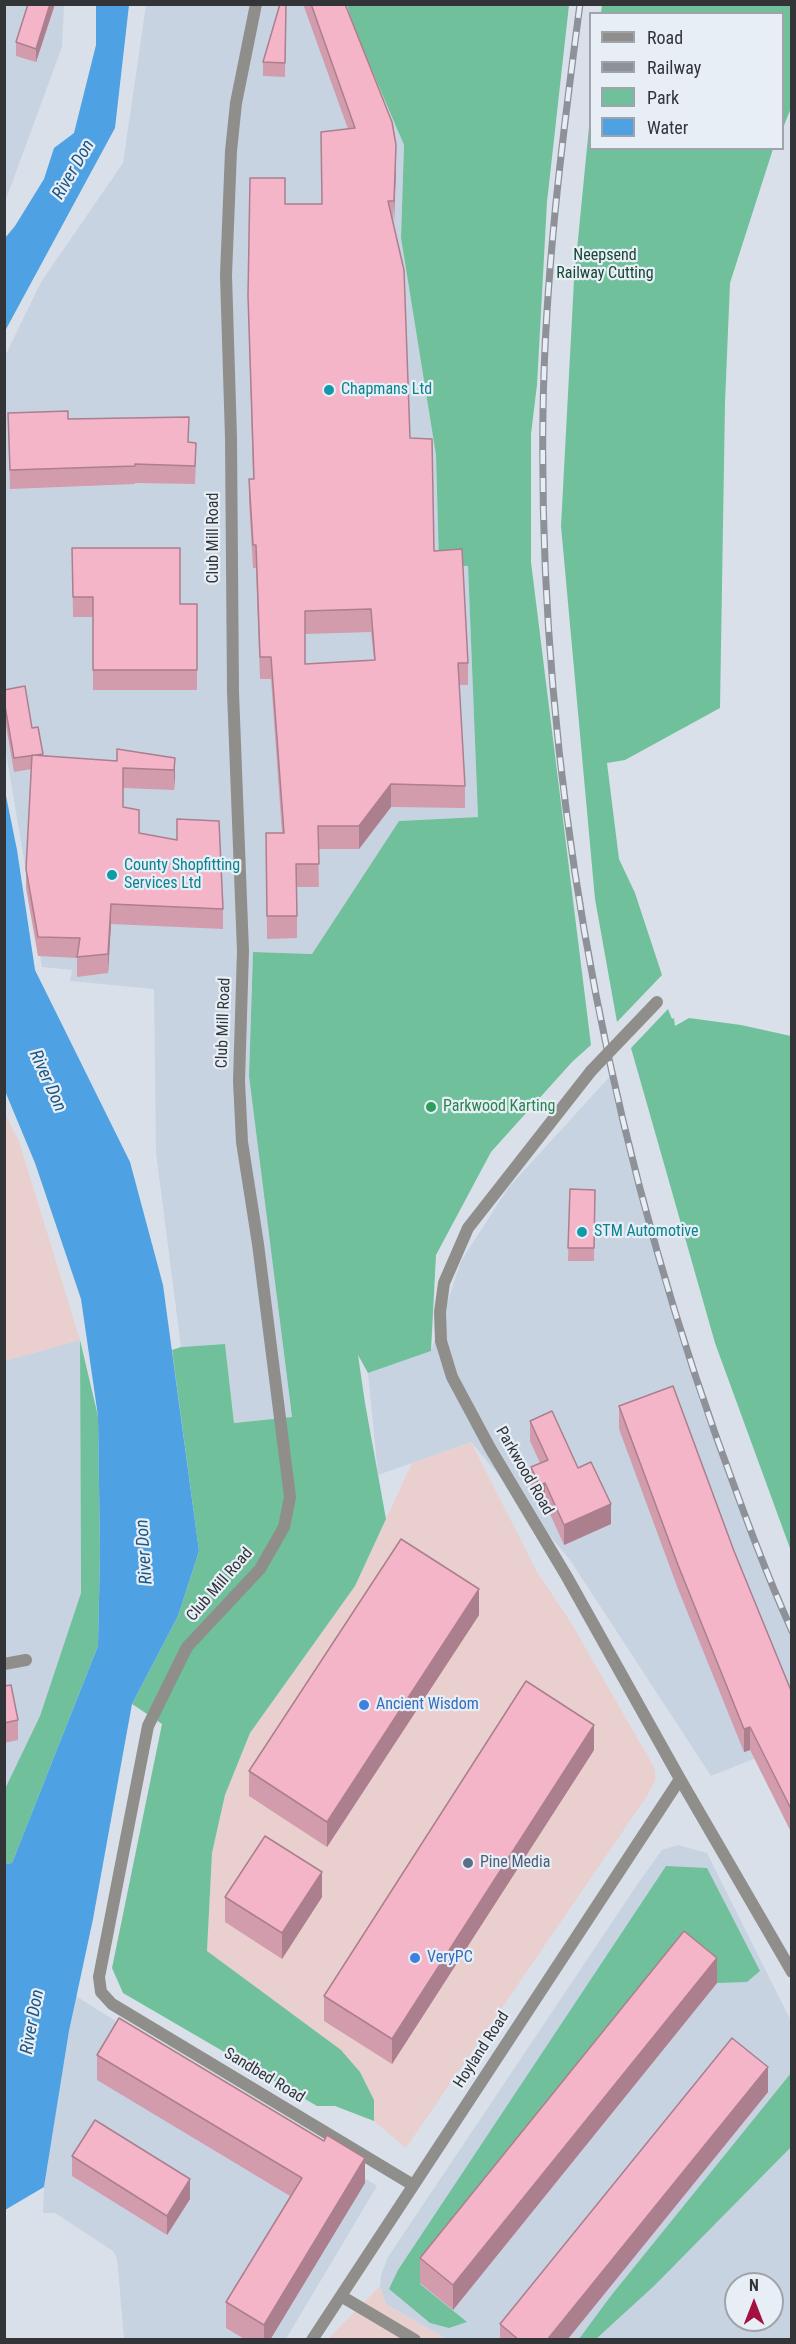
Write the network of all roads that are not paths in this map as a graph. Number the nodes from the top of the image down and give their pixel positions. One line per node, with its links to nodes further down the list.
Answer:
1 (256, 4): 7 (street, Club Mill Road)
2 (657, 1002): 5 (street, Parkwood Road, bridge)
3 (26, 1660): 4 (street)
4 (4, 1664)
5 (680, 1779): 6 (street, Parkwood Road); 8 (street, Hoyland Road)
6 (792, 1972)
7 (101, 1992): 8 (street, Sandbed Road)
8 (413, 2185): 9 (street, Hoyland Road)
9 (341, 2296): 10 (street, Hoyland Road); 11 (street)
10 (312, 2340)
11 (415, 2340)

